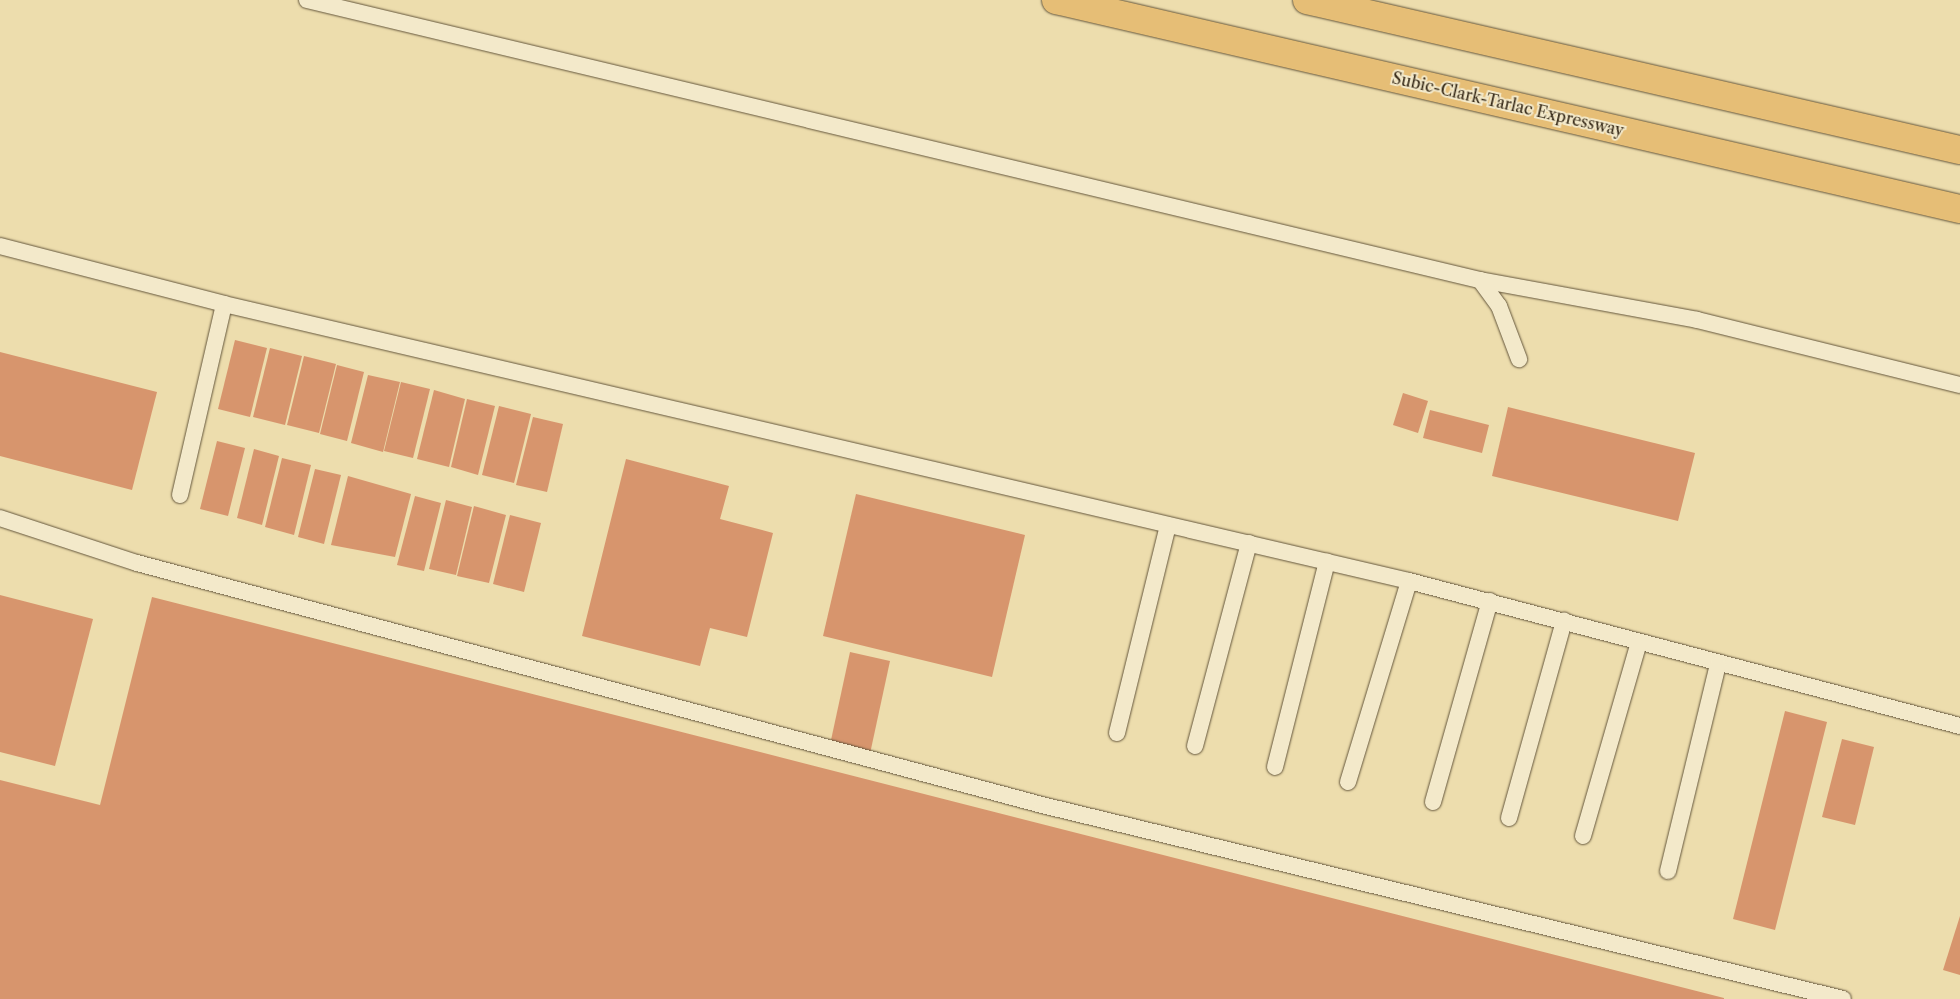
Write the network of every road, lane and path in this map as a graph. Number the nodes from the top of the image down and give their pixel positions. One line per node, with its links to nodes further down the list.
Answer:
1 (308, 0): 7 (lane)
2 (1056, 0): 5 (highway, Subic-Clark-Tarlac Expressway)
3 (1307, 0): 4 (highway)
4 (1960, 150)
5 (1960, 209)
6 (0, 246): 8 (lane)
7 (1480, 280): 9 (lane); 10 (lane)
8 (224, 304): 11 (lane); 13 (lane)
9 (1519, 359)
10 (1960, 384)
11 (180, 495)
12 (0, 518): 30 (lane)
13 (1168, 525): 14 (lane); 22 (lane)
14 (1249, 543): 15 (lane); 23 (lane)
15 (1326, 561): 16 (lane); 24 (lane)
16 (1409, 581): 17 (lane); 25 (lane)
17 (1490, 601): 18 (lane); 26 (lane)
18 (1564, 621): 19 (lane); 27 (lane)
19 (1639, 642): 20 (lane); 28 (lane)
20 (1718, 665): 21 (lane); 29 (lane)
21 (1960, 726)
22 (1117, 733)
23 (1195, 746)
24 (1275, 767)
25 (1348, 782)
26 (1433, 802)
27 (1509, 818)
28 (1583, 836)
29 (1668, 871)
30 (1843, 999)

